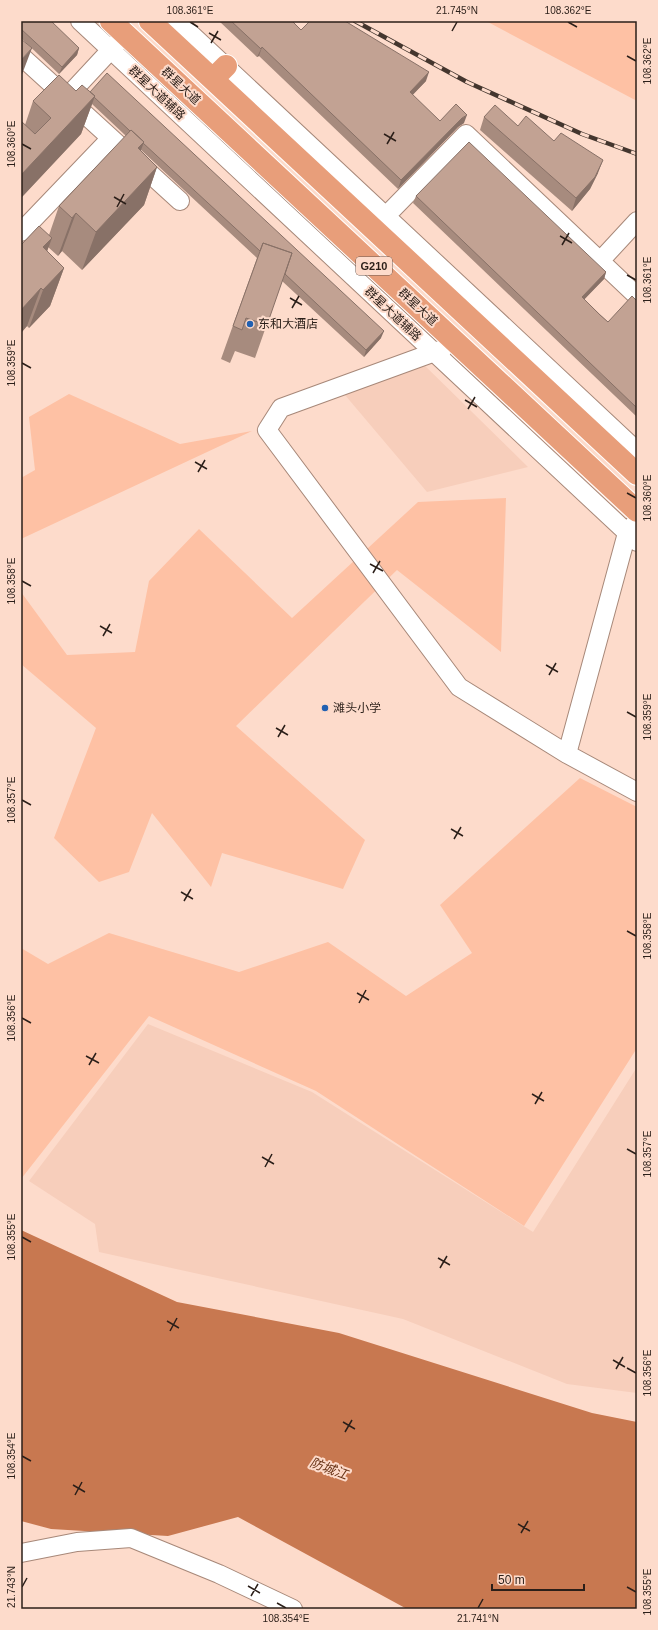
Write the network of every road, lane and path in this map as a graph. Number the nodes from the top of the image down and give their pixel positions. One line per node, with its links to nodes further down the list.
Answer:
1 (80, 21): 4 (street, 群星大道辅路)
2 (150, 21): 6 (highway, G210)
3 (178, 21): 6 (street)
4 (115, 35): 7 (street); 15 (highway, 群星大道 / G210); 16 (street, 群星大道辅路)
5 (21, 56): 7 (street)
6 (219, 73): 11 (highway, G210)
7 (67, 97): 8 (street)
8 (111, 138): 9 (street); 12 (street)
9 (180, 201)
10 (637, 221): 13 (street)
11 (380, 223): 13 (street); 17 (street); 18 (highway, G210)
12 (21, 232)
13 (600, 261): 14 (street)
14 (637, 296)
15 (456, 343): 16 (street); 19 (highway, 群星大道 / G210)
16 (434, 352): 20 (street, 群星大道辅路); 21 (street)
17 (637, 450)
18 (637, 474)
19 (637, 511)
20 (634, 532): 21 (street)
21 (568, 754): 22 (street)
22 (637, 792)
23 (21, 1553): 24 (street)
24 (292, 1609)

